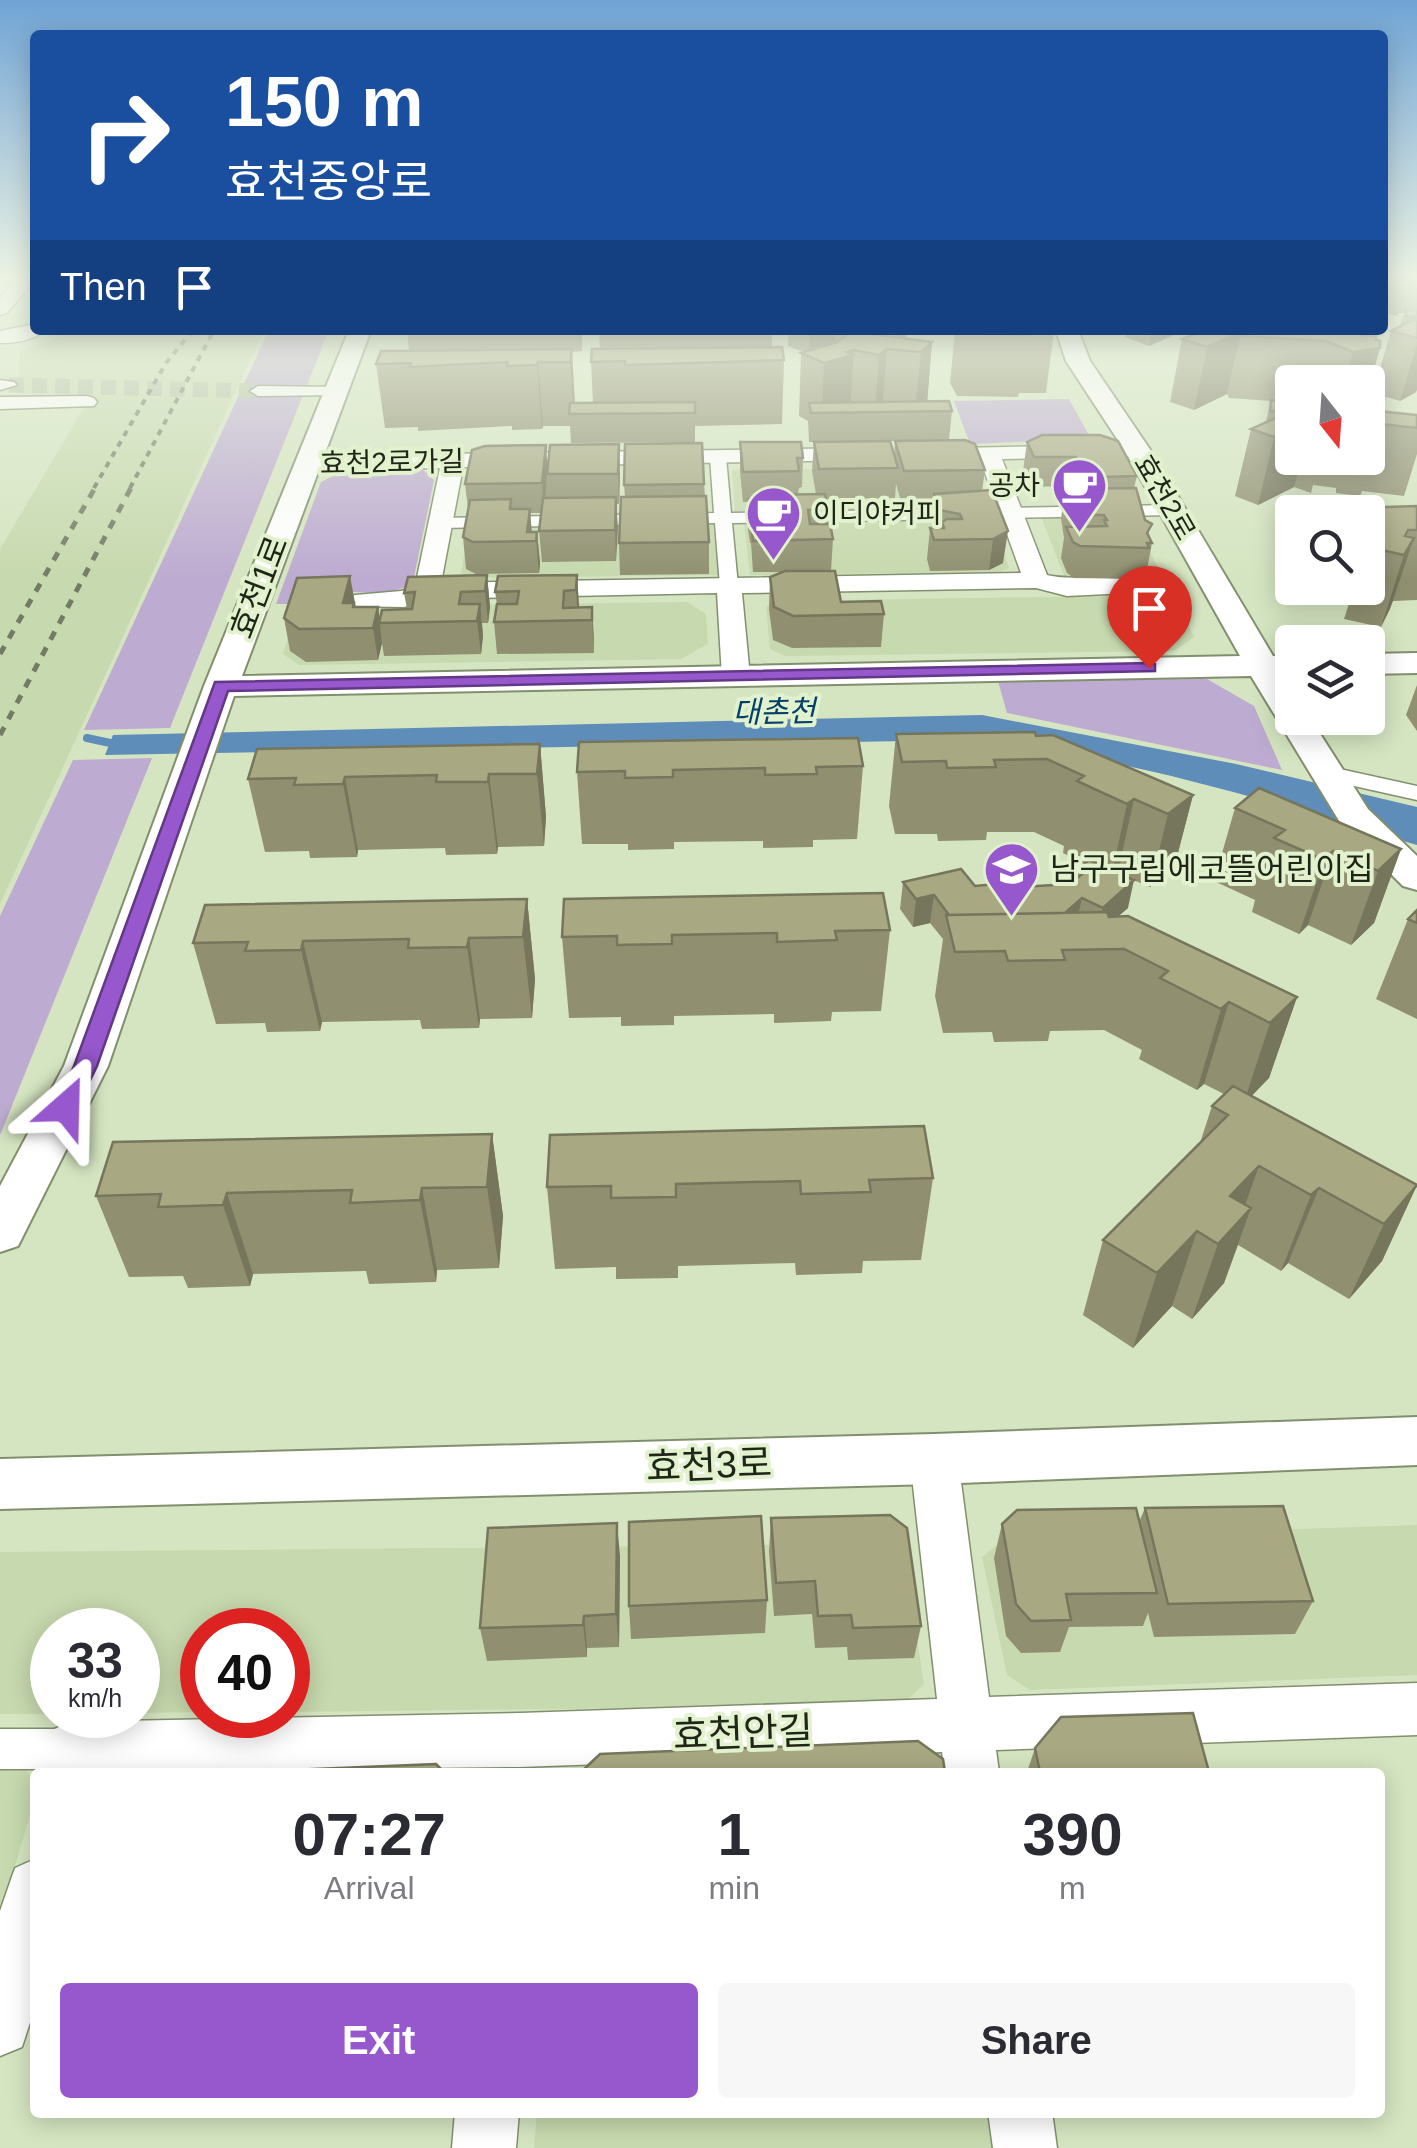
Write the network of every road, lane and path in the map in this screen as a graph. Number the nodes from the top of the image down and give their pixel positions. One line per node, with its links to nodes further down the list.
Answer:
1 (341, 377): 5 (street, 효천1로)
2 (1089, 377): 7 (street, 효천2로)
3 (3, 391): 6 (street)
4 (258, 392): 5 (street)
5 (335, 392): 13 (street, 효천1로)
6 (87, 402)
7 (1138, 450): 9 (street); 14 (street, 효천2로)
8 (950, 453): 9 (street)
9 (989, 453): 15 (street)
10 (892, 454): 11 (street, 효천2로가길)
11 (718, 457): 12 (street, 효천2로가길); 16 (street)
12 (453, 461): 13 (street, 효천2로가길); 17 (street)
13 (306, 463): 28 (street, 효천1로)
14 (1174, 510): 15 (street); 23 (street, 효천2로)
15 (1012, 513): 16 (street); 18 (street)
16 (725, 518): 17 (street); 19 (street)
17 (439, 523): 21 (street)
18 (1036, 580): 19 (street); 20 (street)
19 (730, 586): 21 (street); 27 (street)
20 (1140, 587)
21 (427, 592): 22 (street)
22 (353, 601)
23 (1275, 662)
24 (1417, 663): 25 (street)
25 (1385, 664)
26 (1275, 665): 27 (street)
27 (736, 677): 28 (street)
28 (215, 702): 33 (street, 효천1로)
29 (1304, 735): 30 (street, 효천2로)
30 (1326, 773): 31 (street); 32 (street, 효천2로)
31 (1417, 793)
32 (1413, 875)
33 (0, 1233)
34 (1417, 1441): 35 (street, 효천3로)
35 (934, 1459): 36 (street, 효천3로); 39 (street)
36 (0, 1484)
37 (1414, 1719): 39 (street, 효천안길)
38 (0, 1748): 41 (street, 효천안길)
39 (968, 1749): 40 (street, 효천안길)
40 (519, 1756): 41 (street, 효천안길)
41 (68, 1761)
42 (30, 1908): 43 (street)
43 (0, 2025)
44 (487, 2118): 46 (street)
45 (1021, 2118): 47 (street)
46 (484, 2148)
47 (1025, 2148)

